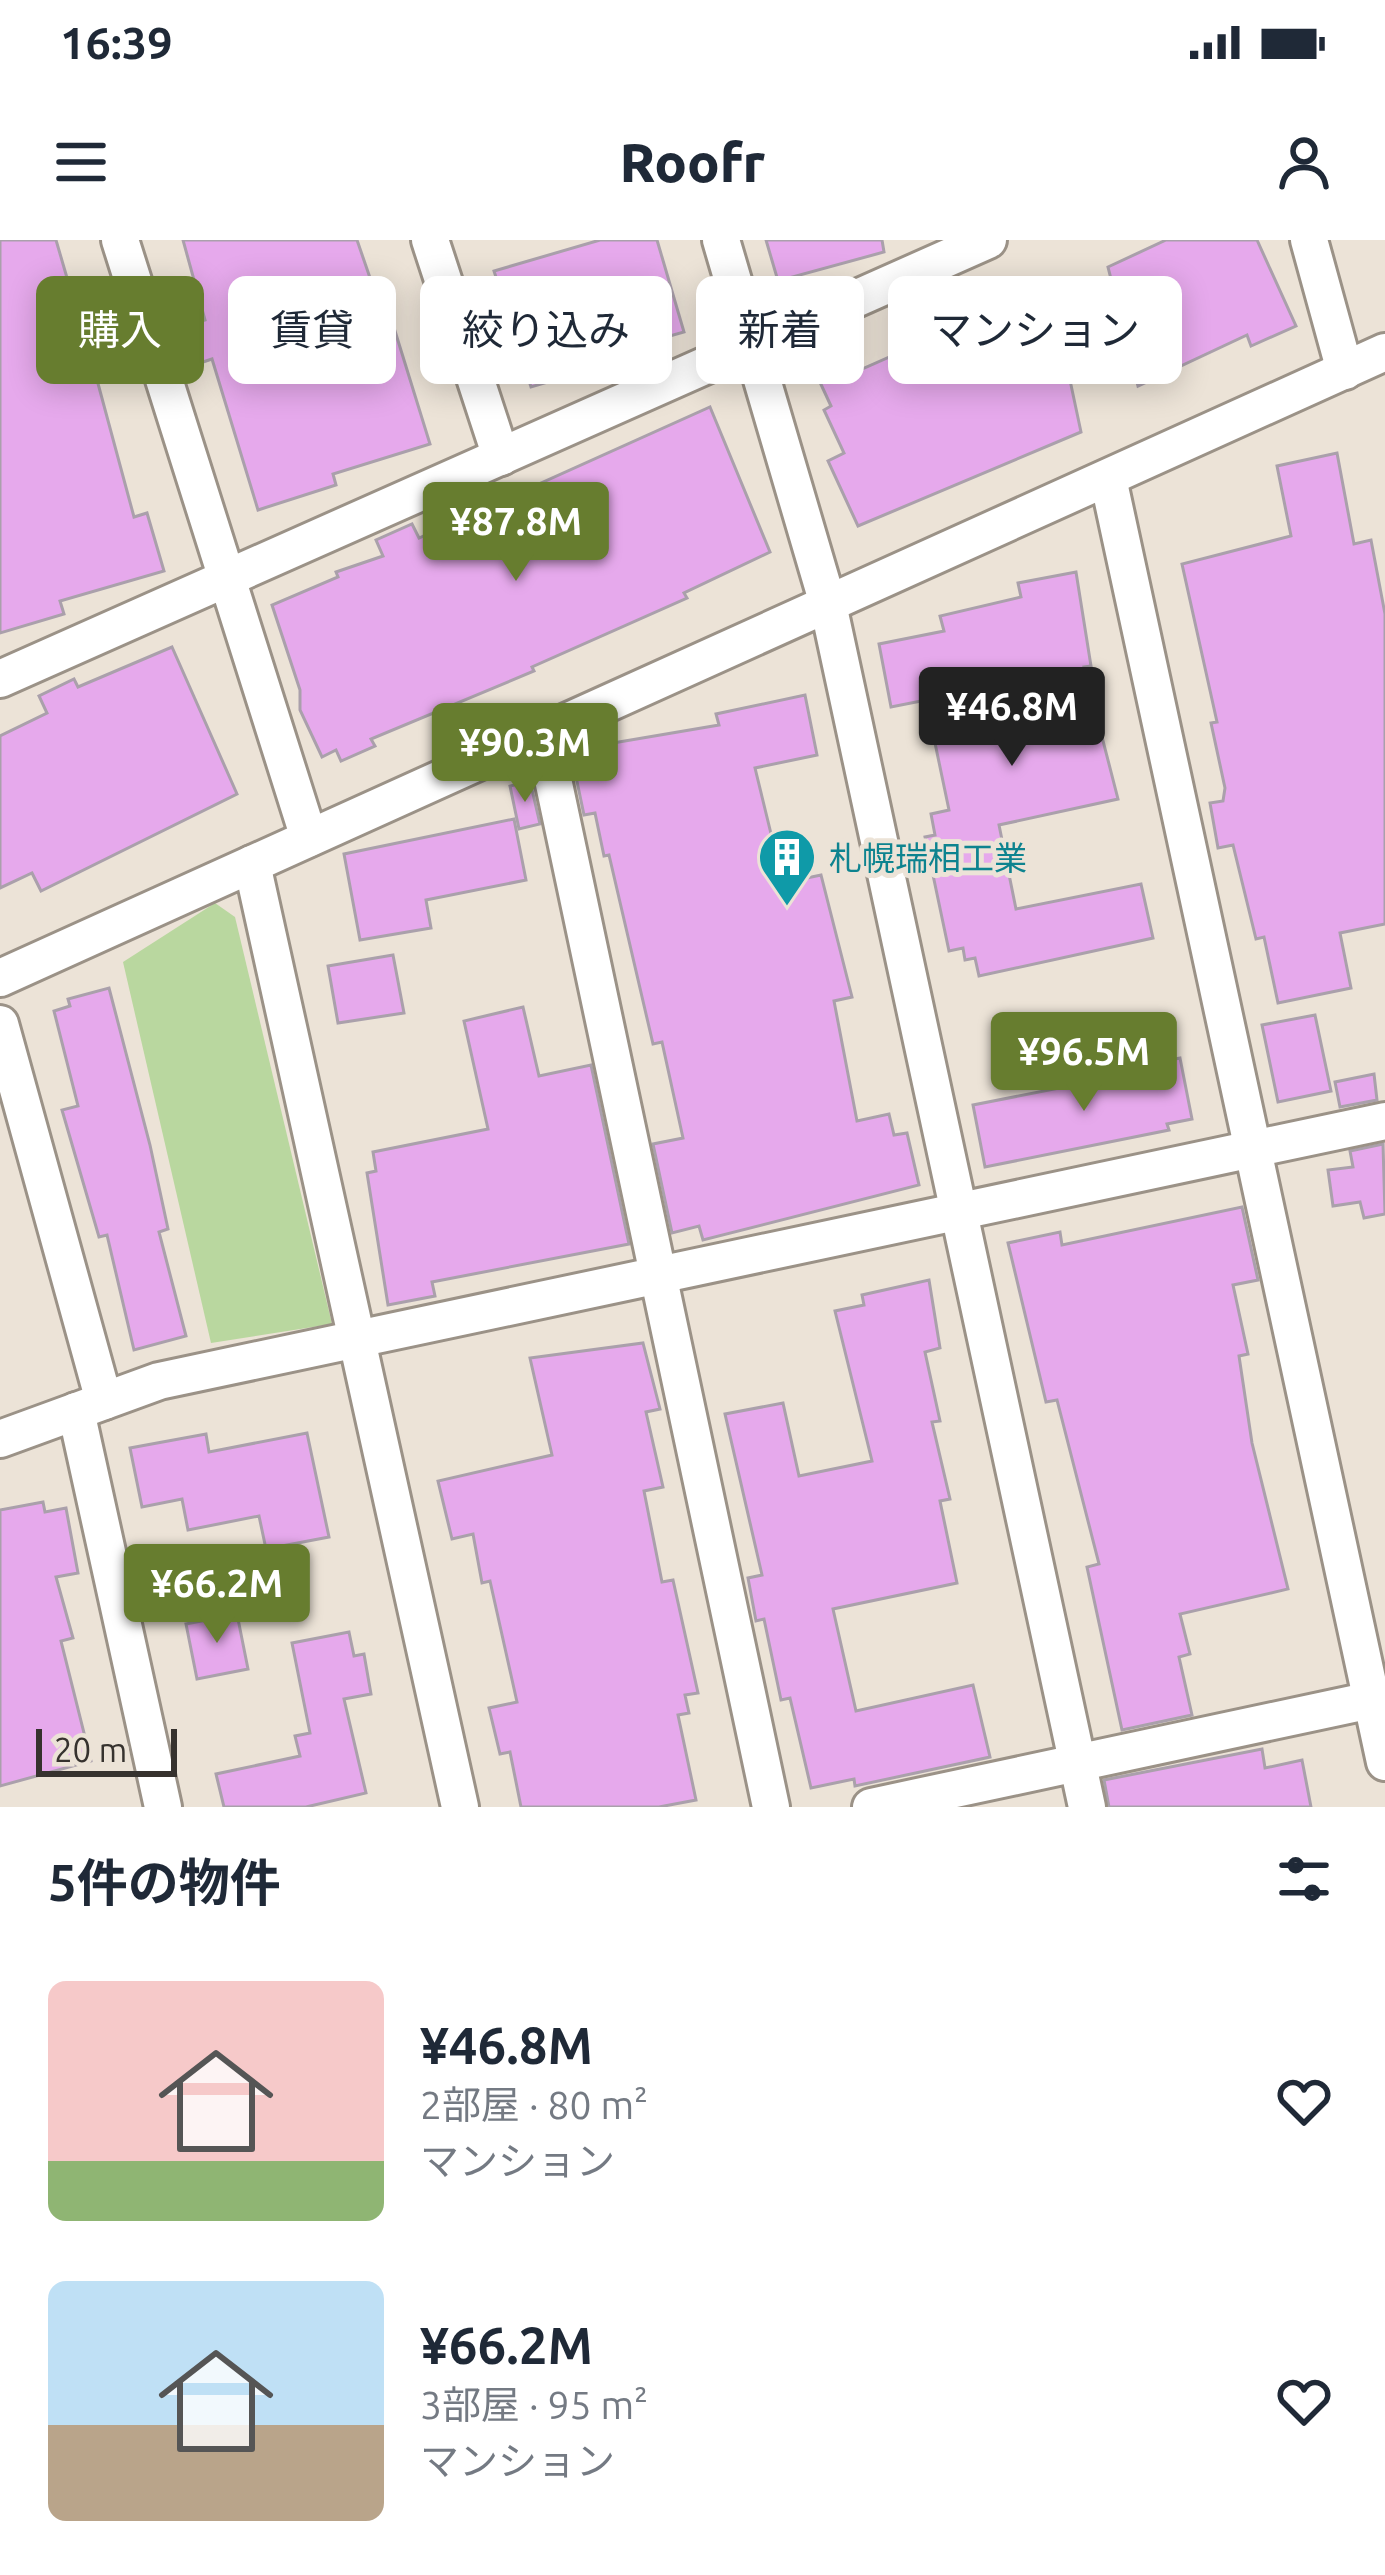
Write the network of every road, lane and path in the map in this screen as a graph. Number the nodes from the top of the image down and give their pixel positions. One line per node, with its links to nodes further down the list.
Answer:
1 (120, 240): 14 (street)
2 (430, 240): 12 (street)
3 (721, 240): 6 (street)
4 (988, 240): 7 (street)
5 (1309, 240): 10 (street)
6 (732, 276)
7 (864, 295)
8 (1385, 352): 10 (street)
9 (696, 370): 12 (street)
10 (1345, 370): 13 (street)
11 (765, 384): 15 (street)
12 (501, 458): 14 (street)
13 (1108, 478): 15 (street); 23 (street)
14 (227, 579): 16 (street); 18 (street)
15 (828, 604): 17 (street); 24 (street)
16 (0, 679)
17 (543, 732): 18 (street); 25 (street)
18 (309, 838): 19 (street)
19 (252, 864): 20 (street); 26 (street)
20 (0, 978)
21 (0, 1024): 27 (street)
22 (1385, 1121): 23 (street)
23 (1256, 1148): 24 (street); 29 (street)
24 (959, 1211): 25 (street); 30 (street)
25 (661, 1274): 26 (street); 34 (street)
26 (361, 1339): 27 (street); 33 (street)
27 (90, 1406): 28 (street); 32 (street)
28 (0, 1438)
29 (1379, 1698): 30 (street); 31 (street)
30 (1078, 1762): 35 (street); 36 (street)
31 (1385, 1762)
32 (160, 1806)
33 (460, 1807)
34 (771, 1807)
35 (871, 1807)
36 (1087, 1807)

